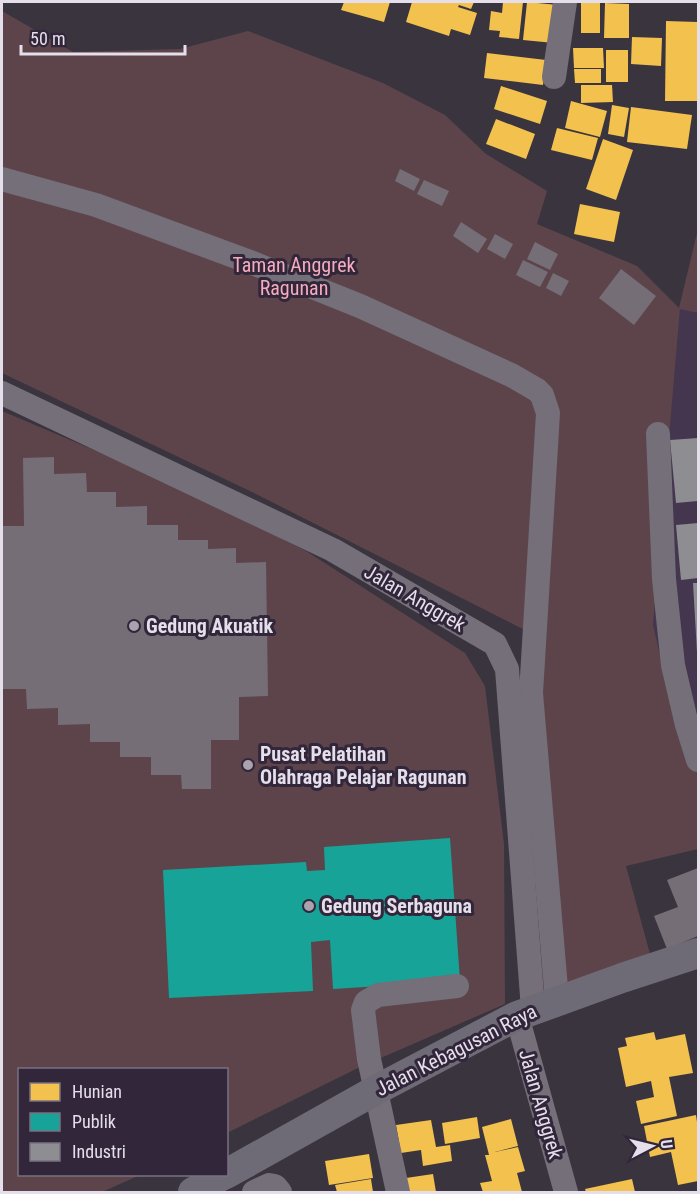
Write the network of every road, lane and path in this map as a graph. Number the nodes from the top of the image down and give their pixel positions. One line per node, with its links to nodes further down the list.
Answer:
1 (565, 2): 2 (street)
2 (554, 78)
3 (2, 179): 9 (street)
4 (2, 393): 9 (street, Jalan Anggrek)
5 (658, 434): 6 (street)
6 (699, 760)
7 (697, 958): 9 (main road, Jalan Kebagusan Raya)
8 (457, 986): 10 (street)
9 (535, 1008): 10 (main road, Jalan Kebagusan Raya); 15 (street, Jalan Anggrek)
10 (376, 1090): 11 (main road, Jalan Kebagusan Raya); 14 (street)
11 (228, 1175)
12 (254, 1192): 13 (street)
13 (280, 1192)
14 (398, 1192)
15 (566, 1192)

